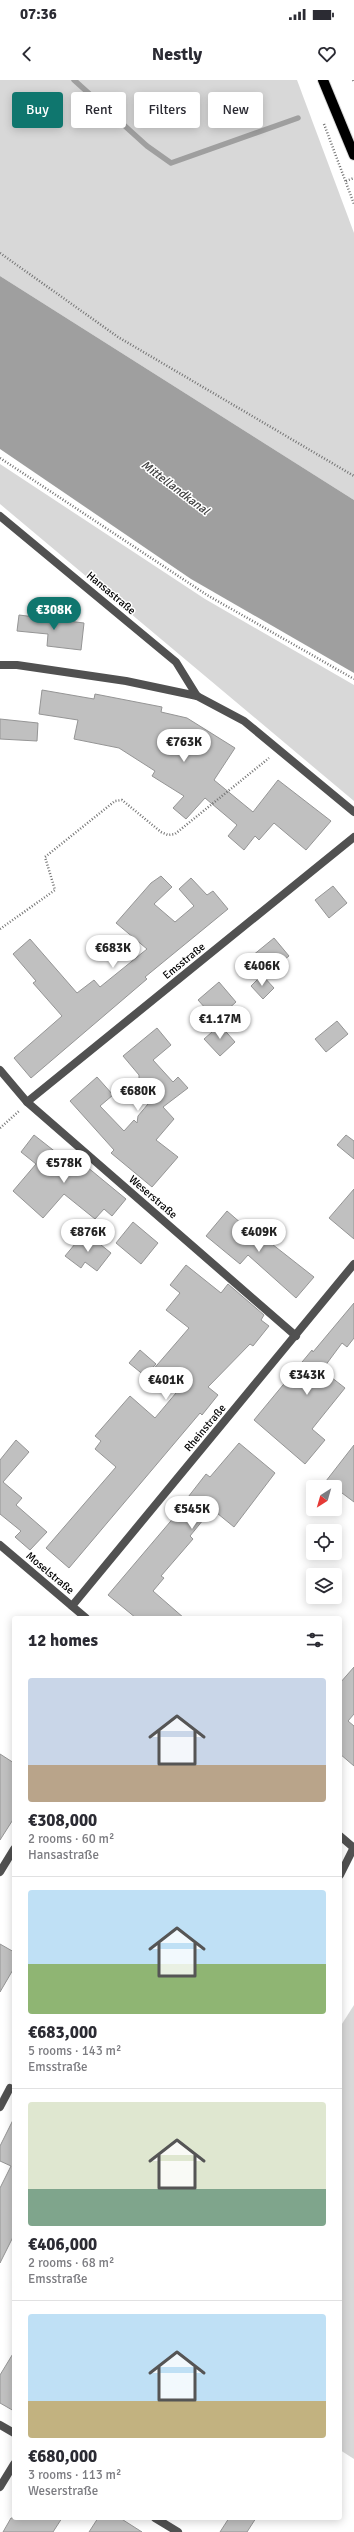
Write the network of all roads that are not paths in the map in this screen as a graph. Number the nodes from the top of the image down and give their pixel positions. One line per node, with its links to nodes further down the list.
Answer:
1 (323, 80): 2 (main road)
2 (354, 154)
3 (0, 516): 5 (street, Hansastraße)
4 (0, 665): 5 (street)
5 (197, 696): 6 (street)
6 (354, 812)
7 (354, 837): 9 (street, Emsstraße)
8 (0, 1070): 9 (street, Weserstraße)
9 (27, 1102): 11 (street, Weserstraße)
10 (354, 1264): 11 (street, Rheinstraße)
11 (296, 1336): 13 (street, Rheinstraße)
12 (0, 1545): 13 (street, Moselstraße)
13 (72, 1606): 14 (street, Moselstraße)
14 (84, 1616)
15 (342, 1838): 16 (street)
16 (354, 1848): 19 (street)
17 (12, 1852): 18 (street)
18 (0, 1872)
19 (342, 1872)
20 (10, 2088): 21 (street)
21 (0, 2108)
22 (0, 2425): 23 (street)
23 (12, 2432)
24 (12, 2467): 25 (street)
25 (0, 2487)
26 (158, 2520): 27 (street)
27 (178, 2532)

